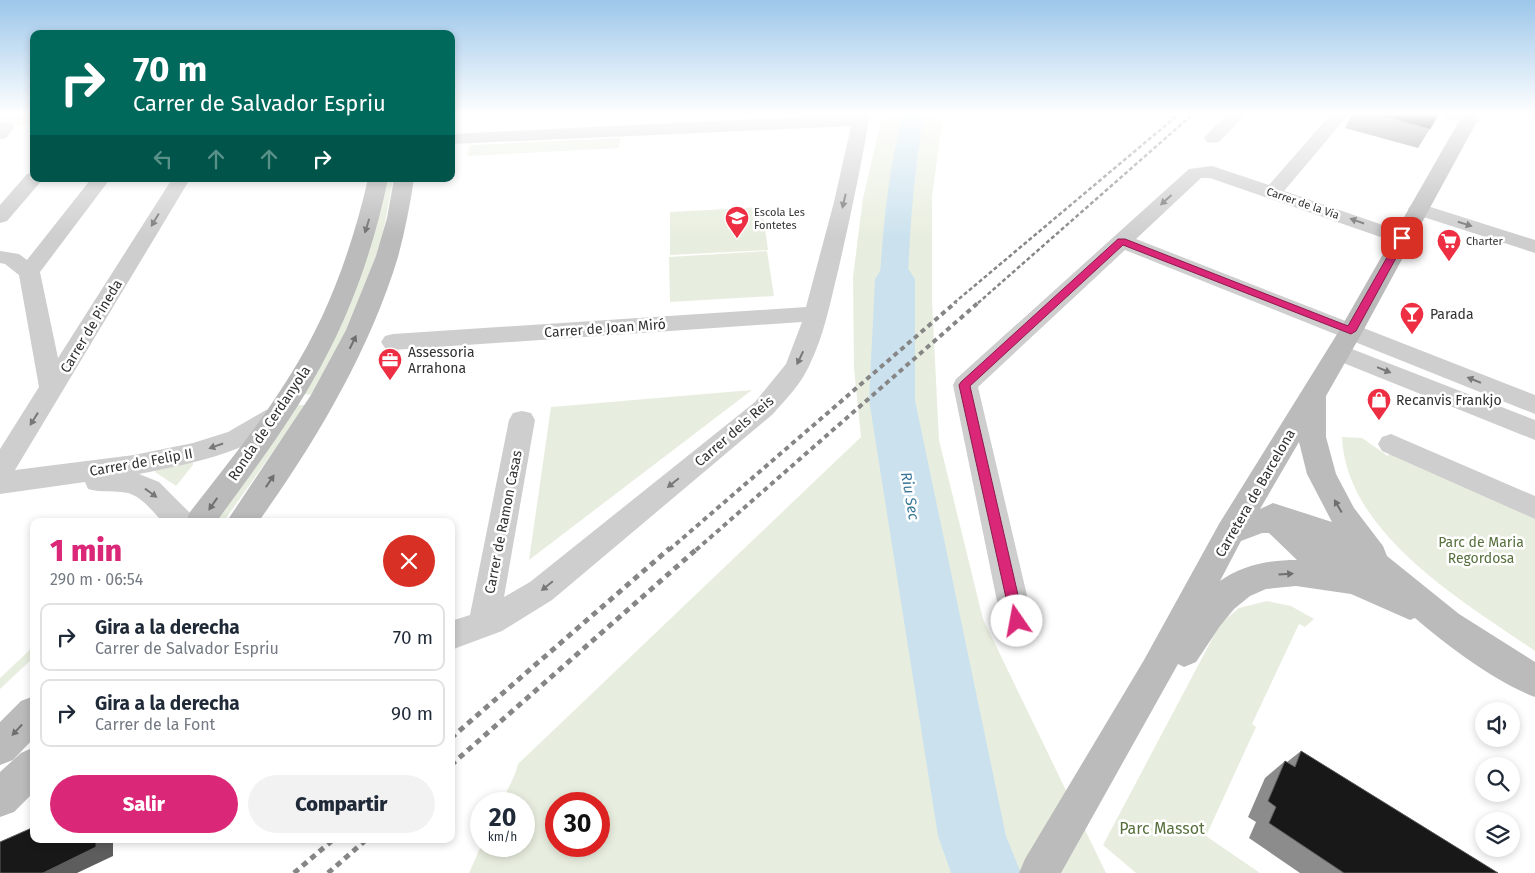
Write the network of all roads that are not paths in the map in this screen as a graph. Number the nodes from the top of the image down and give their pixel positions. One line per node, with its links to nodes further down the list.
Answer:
1 (855, 155): 17 (street, Carrer dels Reis, one-way to 17)
2 (1305, 155): 9 (street)
3 (1449, 155): 10 (main road, Carretera de Barcelona)
4 (31, 182): 11 (street)
5 (99, 182): 16 (street)
6 (179, 182): 20 (street, Carrer de Pineda, one-way to 20)
7 (377, 182): 23 (main road, Ronda de Cerdanyola, one-way to 23)
8 (404, 182): 31 (main road, one-way to 8)
9 (1273, 192): 12 (street, Carrer de la Via, one-way to 9); 13 (street, Carrer de la Via, one-way to 13)
10 (1418, 210): 12 (main road, Carretera de Barcelona); 14 (street, one-way to 14)
11 (0, 217)
12 (1402, 238): 18 (main road, Carretera de Barcelona)
13 (1122, 241): 18 (street); 39 (street)
14 (1535, 247)
15 (0, 257): 16 (street)
16 (29, 272): 20 (street)
17 (816, 314): 19 (street, Carrer de Joan Miró); 40 (street, Carrer dels Reis, one-way to 40)
18 (1345, 341): 21 (main road, Carretera de Barcelona); 22 (street, one-way to 18); 25 (street, one-way to 25)
19 (393, 342)
20 (52, 389): 27 (street, Carrer de Pineda, one-way to 27)
21 (1313, 395): 29 (main road, Carretera de Barcelona); 36 (main road, one-way to 21)
22 (1535, 405)
23 (275, 417): 28 (street, Carrer de Felip II, one-way to 28); 33 (main road, Ronda de Cerdanyola, one-way to 33)
24 (522, 420): 40 (street, Carrer de Ramon Casas)
25 (1535, 430)
26 (1392, 444): 30 (street)
27 (0, 472)
28 (0, 484): 32 (street, Carrer de Felip II, one-way to 32)
29 (1257, 489): 34 (main road); 35 (main road, Carretera de Barcelona)
30 (1535, 508)
31 (248, 517)
32 (177, 518)
33 (203, 518)
34 (1275, 519): 35 (main road); 36 (main road); 37 (main road)
35 (1232, 532): 42 (main road, Carretera de Barcelona)
36 (1387, 574): 38 (main road)
37 (1356, 582): 38 (main road); 42 (main road, one-way to 37)
38 (1437, 618): 43 (main road)
39 (1017, 621)
40 (484, 624): 41 (street, Carrer dels Reis)
41 (455, 635)
42 (1156, 671): 48 (main road, Carretera de Barcelona)
43 (1535, 681)
44 (30, 717): 45 (main road, one-way to 45)
45 (0, 747)
46 (30, 770): 47 (main road)
47 (0, 798)
48 (1039, 873)

